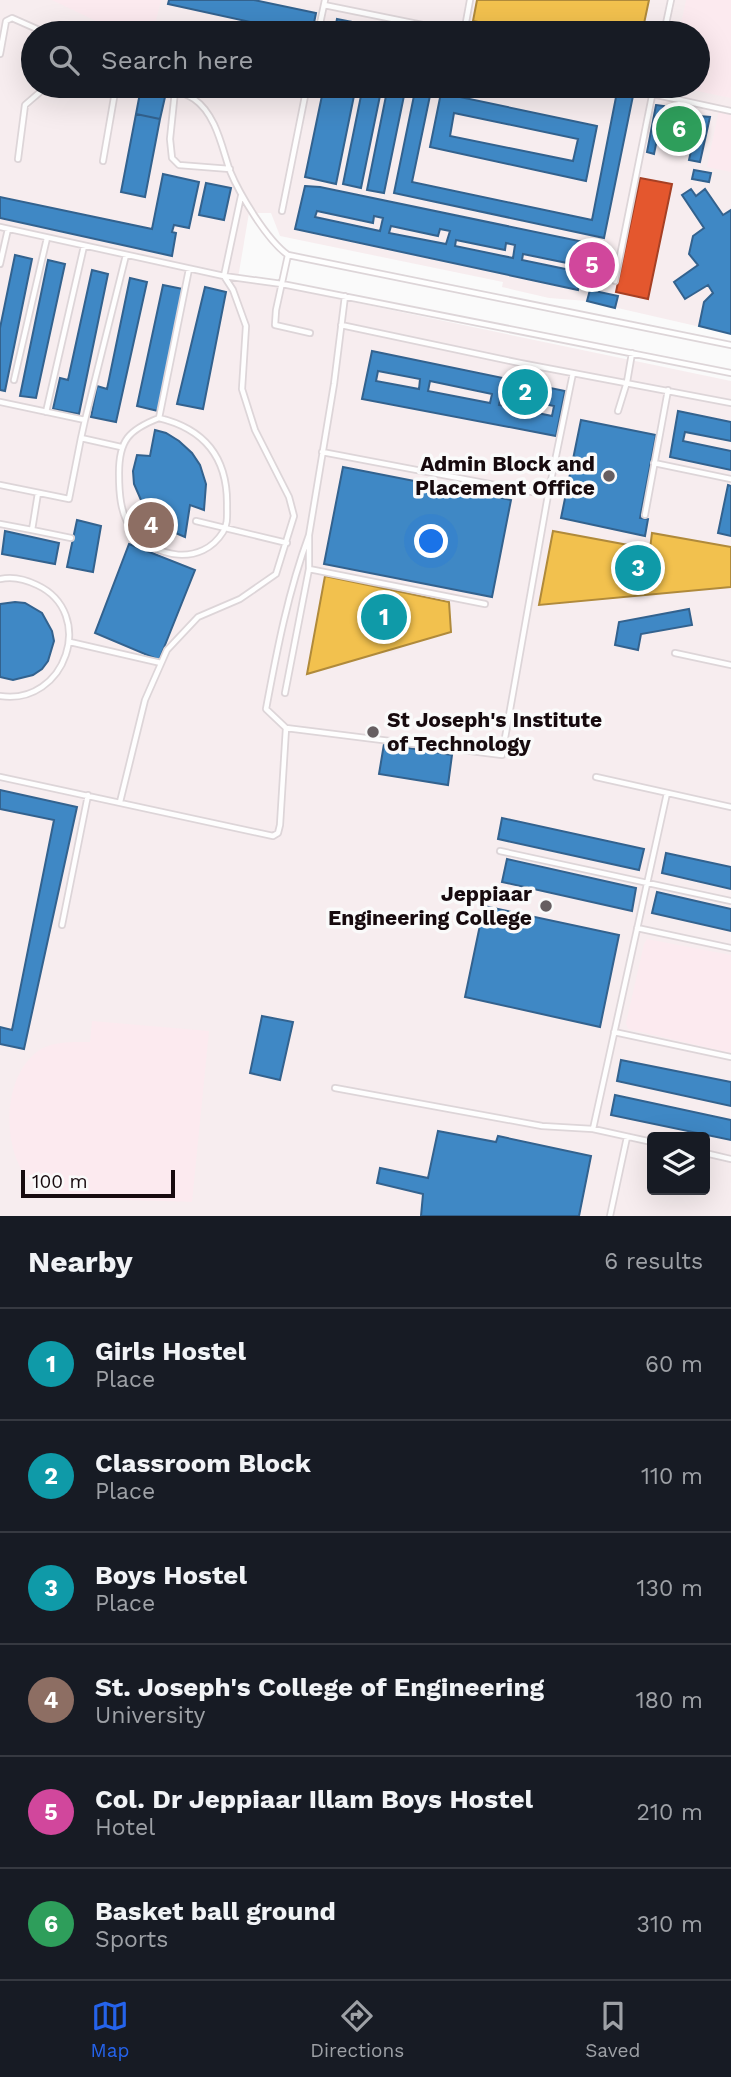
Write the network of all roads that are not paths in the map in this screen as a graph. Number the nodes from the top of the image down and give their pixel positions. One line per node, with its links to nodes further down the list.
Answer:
1 (470, 0): 6 (lane)
2 (671, 0): 7 (lane)
3 (324, 1): 4 (lane); 5 (lane)
4 (320, 21)
5 (411, 21)
6 (466, 21)
7 (667, 21)
8 (21, 22): 9 (lane)
9 (0, 54)
10 (33, 98): 18 (lane)
11 (114, 98): 19 (lane)
12 (174, 98): 20 (lane)
13 (191, 98): 20 (lane)
14 (305, 98): 22 (lane)
15 (651, 98): 32 (lane)
16 (671, 98): 17 (lane)
17 (731, 111)
18 (18, 159)
19 (103, 161)
20 (230, 169): 21 (lane)
21 (241, 196): 28 (lane); 31 (lane)
22 (282, 211)
23 (0, 227): 24 (lane)
24 (8, 229): 25 (lane); 29 (lane)
25 (47, 238): 26 (lane); 41 (lane)
26 (84, 246): 27 (lane); 47 (lane)
27 (126, 255): 30 (lane); 49 (lane)
28 (288, 255): 33 (lane); 37 (lane)
29 (0, 264)
30 (190, 269): 31 (lane); 48 (lane)
31 (224, 276): 33 (lane); 65 (lane)
32 (615, 281)
33 (282, 284): 34 (lane); 36 (lane)
34 (345, 296): 35 (lane); 38 (lane)
35 (341, 325): 39 (lane); 52 (lane)
36 (310, 333)
37 (731, 345)
38 (632, 353): 40 (lane); 42 (lane)
39 (573, 373): 42 (lane); 57 (lane)
40 (731, 373)
41 (14, 380)
42 (627, 383): 43 (lane); 46 (lane)
43 (668, 390): 45 (lane); 53 (lane)
44 (0, 402): 47 (lane)
45 (731, 403)
46 (618, 411)
47 (46, 412): 49 (lane)
48 (159, 418): 51 (lane); 61 (lane)
49 (85, 420): 50 (lane)
50 (81, 438): 51 (lane); 56 (lane)
51 (121, 447): 61 (lane)
52 (322, 452): 57 (lane); 63 (lane)
53 (654, 463): 54 (lane); 58 (lane)
54 (731, 479)
55 (0, 485): 56 (lane)
56 (38, 493): 62 (lane)
57 (548, 495): 75 (lane)
58 (645, 515)
59 (196, 520): 61 (lane)
60 (0, 524): 62 (lane)
61 (227, 527): 65 (lane)
62 (32, 530): 64 (lane)
63 (309, 535): 66 (lane); 75 (lane)
64 (71, 538)
65 (287, 542): 71 (lane)
66 (309, 569): 68 (lane); 73 (lane)
67 (0, 579): 69 (lane)
68 (485, 604)
69 (70, 642): 71 (lane); 74 (lane)
70 (676, 653): 72 (lane)
71 (161, 663): 80 (lane)
72 (731, 665)
73 (285, 693)
74 (0, 696)
75 (285, 728): 80 (lane)
76 (0, 776): 79 (lane)
77 (596, 777): 78 (lane)
78 (667, 793): 81 (lane); 83 (lane)
79 (88, 795): 80 (lane); 85 (lane)
80 (120, 802)
81 (731, 807)
82 (500, 851): 83 (lane)
83 (647, 883): 84 (lane); 86 (lane)
84 (731, 901)
85 (62, 925)
86 (637, 928): 87 (lane); 88 (lane)
87 (731, 948)
88 (614, 1032): 89 (lane); 91 (lane)
89 (731, 1057)
90 (335, 1088): 91 (lane)
91 (593, 1129): 92 (lane)
92 (627, 1137): 93 (lane); 96 (lane)
93 (647, 1141)
94 (710, 1154): 95 (lane)
95 (731, 1159)
96 (610, 1216)

